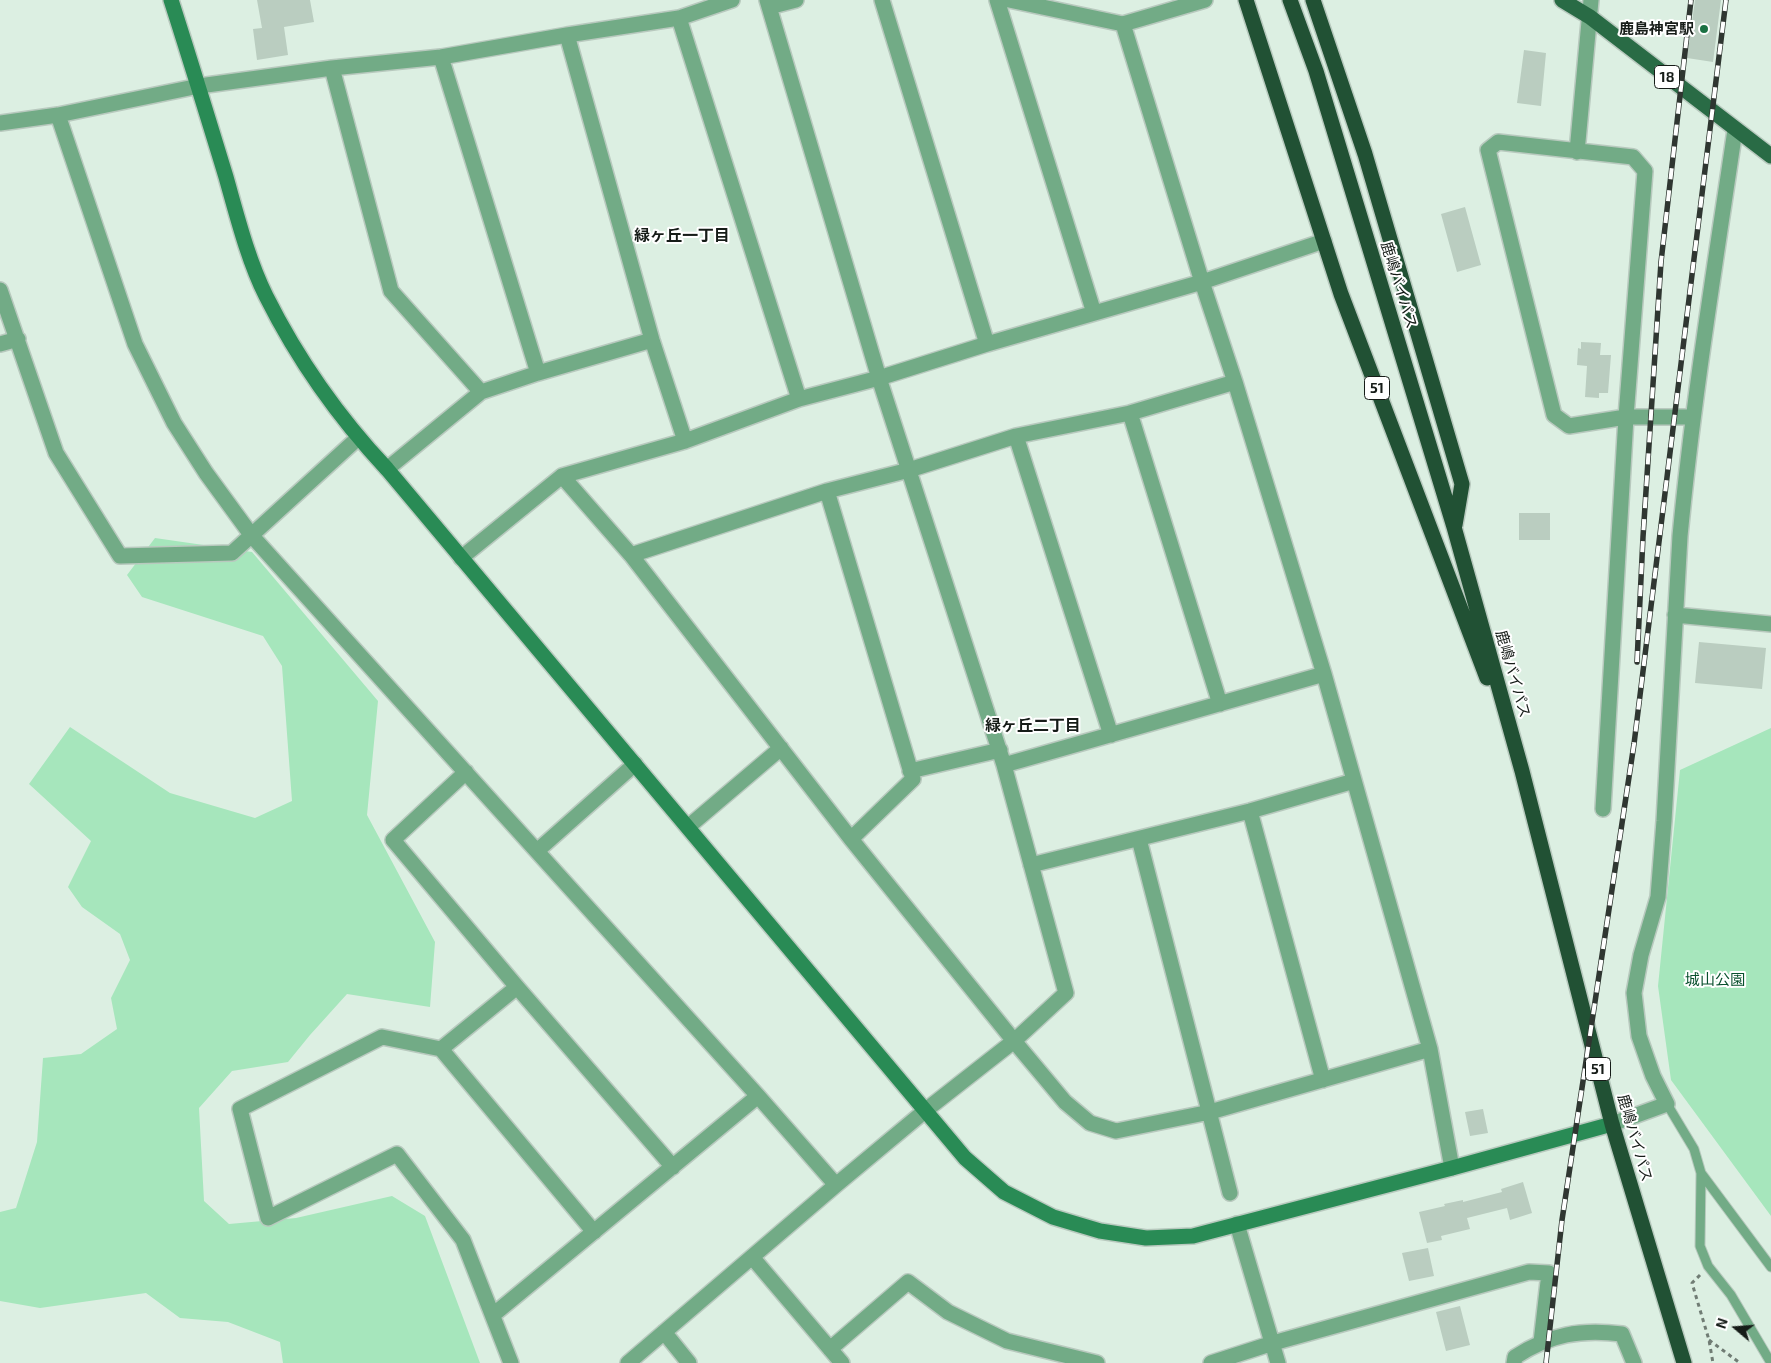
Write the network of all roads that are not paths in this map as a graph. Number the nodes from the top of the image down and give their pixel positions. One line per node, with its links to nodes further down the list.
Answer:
1 (171, 0): 20 (street)
2 (732, 0): 15 (street)
3 (796, 0): 13 (street)
4 (882, 0): 33 (street)
5 (998, 0): 29 (street)
6 (1009, 0): 16 (street)
7 (1205, 0): 16 (street)
8 (1246, 0): 26 (highway, 51)
9 (1290, 0): 49 (highway, 鹿嶋バイパス / 51)
10 (1313, 0): 49 (highway, 51)
11 (1562, 0): 14 (main road, 18)
12 (1591, 0): 14 (street)
13 (768, 3): 35 (street)
14 (1590, 17): 23 (main road, 18); 24 (street)
15 (679, 18): 17 (street); 38 (street)
16 (1123, 24): 27 (street)
17 (566, 34): 18 (street); 31 (street)
18 (441, 57): 19 (street); 34 (street)
19 (332, 68): 20 (street); 37 (street)
20 (199, 86): 21 (street); 43 (street)
21 (58, 115): 22 (street); 50 (street)
22 (0, 123)
23 (1735, 130): 25 (main road, 18); 41 (street)
24 (1577, 152): 40 (street); 40 (street)
25 (1771, 156)
26 (1324, 241): 27 (street); 63 (highway, 51)
27 (1202, 282): 29 (street); 36 (street)
28 (0, 290): 30 (street)
29 (1094, 313): 33 (street)
30 (18, 339): 32 (street); 50 (street)
31 (652, 340): 34 (street); 44 (street)
32 (0, 344)
33 (987, 344): 35 (street)
34 (538, 373): 37 (street)
35 (879, 378): 38 (street); 46 (street)
36 (1235, 382): 39 (street); 55 (street)
37 (482, 392): 45 (street)
38 (799, 399): 44 (street)
39 (1130, 413): 42 (street); 56 (street)
40 (1626, 417): 41 (street); 66 (street)
41 (1693, 417): 53 (street)
42 (1016, 436): 46 (street); 57 (street)
43 (358, 438): 45 (street); 50 (street)
44 (685, 441): 47 (street)
45 (387, 470): 52 (street)
46 (908, 470): 48 (street); 59 (street)
47 (562, 476): 51 (street); 52 (street)
48 (827, 490): 51 (street); 62 (street)
49 (1454, 528): 63 (highway, 鹿嶋バイパス / 51)
50 (252, 536): 64 (street)
51 (631, 555): 58 (street)
52 (462, 558): 60 (street)
53 (1675, 616): 54 (street); 79 (street)
54 (1771, 624)
55 (1324, 674): 56 (street); 65 (street)
56 (1220, 704): 57 (street)
57 (1111, 735): 61 (street)
58 (781, 748): 68 (street); 69 (street)
59 (1000, 750): 61 (street); 62 (street)
60 (634, 764): 68 (street); 71 (street)
61 (1004, 765): 72 (street)
62 (910, 771): 69 (street)
63 (1522, 771): 82 (highway, 鹿嶋バイパス / 51)
64 (466, 772): 71 (street); 73 (street)
65 (1354, 781): 67 (street); 76 (street)
66 (1602, 809)
67 (1250, 811): 70 (street); 77 (street)
68 (688, 827): 80 (street)
69 (851, 838): 74 (street)
70 (1140, 839): 72 (street); 81 (street)
71 (537, 851): 78 (street)
72 (1031, 866): 74 (street)
73 (517, 987): 75 (street); 83 (street)
74 (1014, 1041): 80 (street); 81 (street)
75 (441, 1049): 89 (street); 92 (street)
76 (1430, 1049): 77 (street); 84 (street)
77 (1323, 1080): 81 (street)
78 (758, 1096): 83 (street); 86 (street)
79 (1667, 1104): 82 (street); 85 (lane)
80 (926, 1110): 86 (street); 88 (street)
81 (1210, 1112): 87 (street)
82 (1612, 1124): 84 (street); 98 (highway, 鹿嶋バイパス / 51)
83 (673, 1167): 89 (street)
84 (1452, 1168): 88 (street)
85 (1701, 1173): 91 (lane); 108 (lane)
86 (836, 1184): 90 (street)
87 (1230, 1193)
88 (1237, 1224): 95 (street)
89 (594, 1232): 92 (street)
90 (752, 1257): 93 (street); 96 (street)
91 (1771, 1267)
92 (493, 1316): 99 (street)
93 (664, 1332): 100 (street); 101 (street)
94 (1541, 1342): 95 (street); 106 (street); 107 (street)
95 (1273, 1343): 104 (street); 105 (street)
96 (830, 1349): 97 (street); 102 (street)
97 (1074, 1360): 103 (street)
98 (1681, 1362)
99 (512, 1363)
100 (628, 1363)
101 (689, 1363)
102 (842, 1363)
103 (1097, 1363)
104 (1211, 1363)
105 (1278, 1363)
106 (1514, 1363)
107 (1634, 1363)
108 (1771, 1363)

